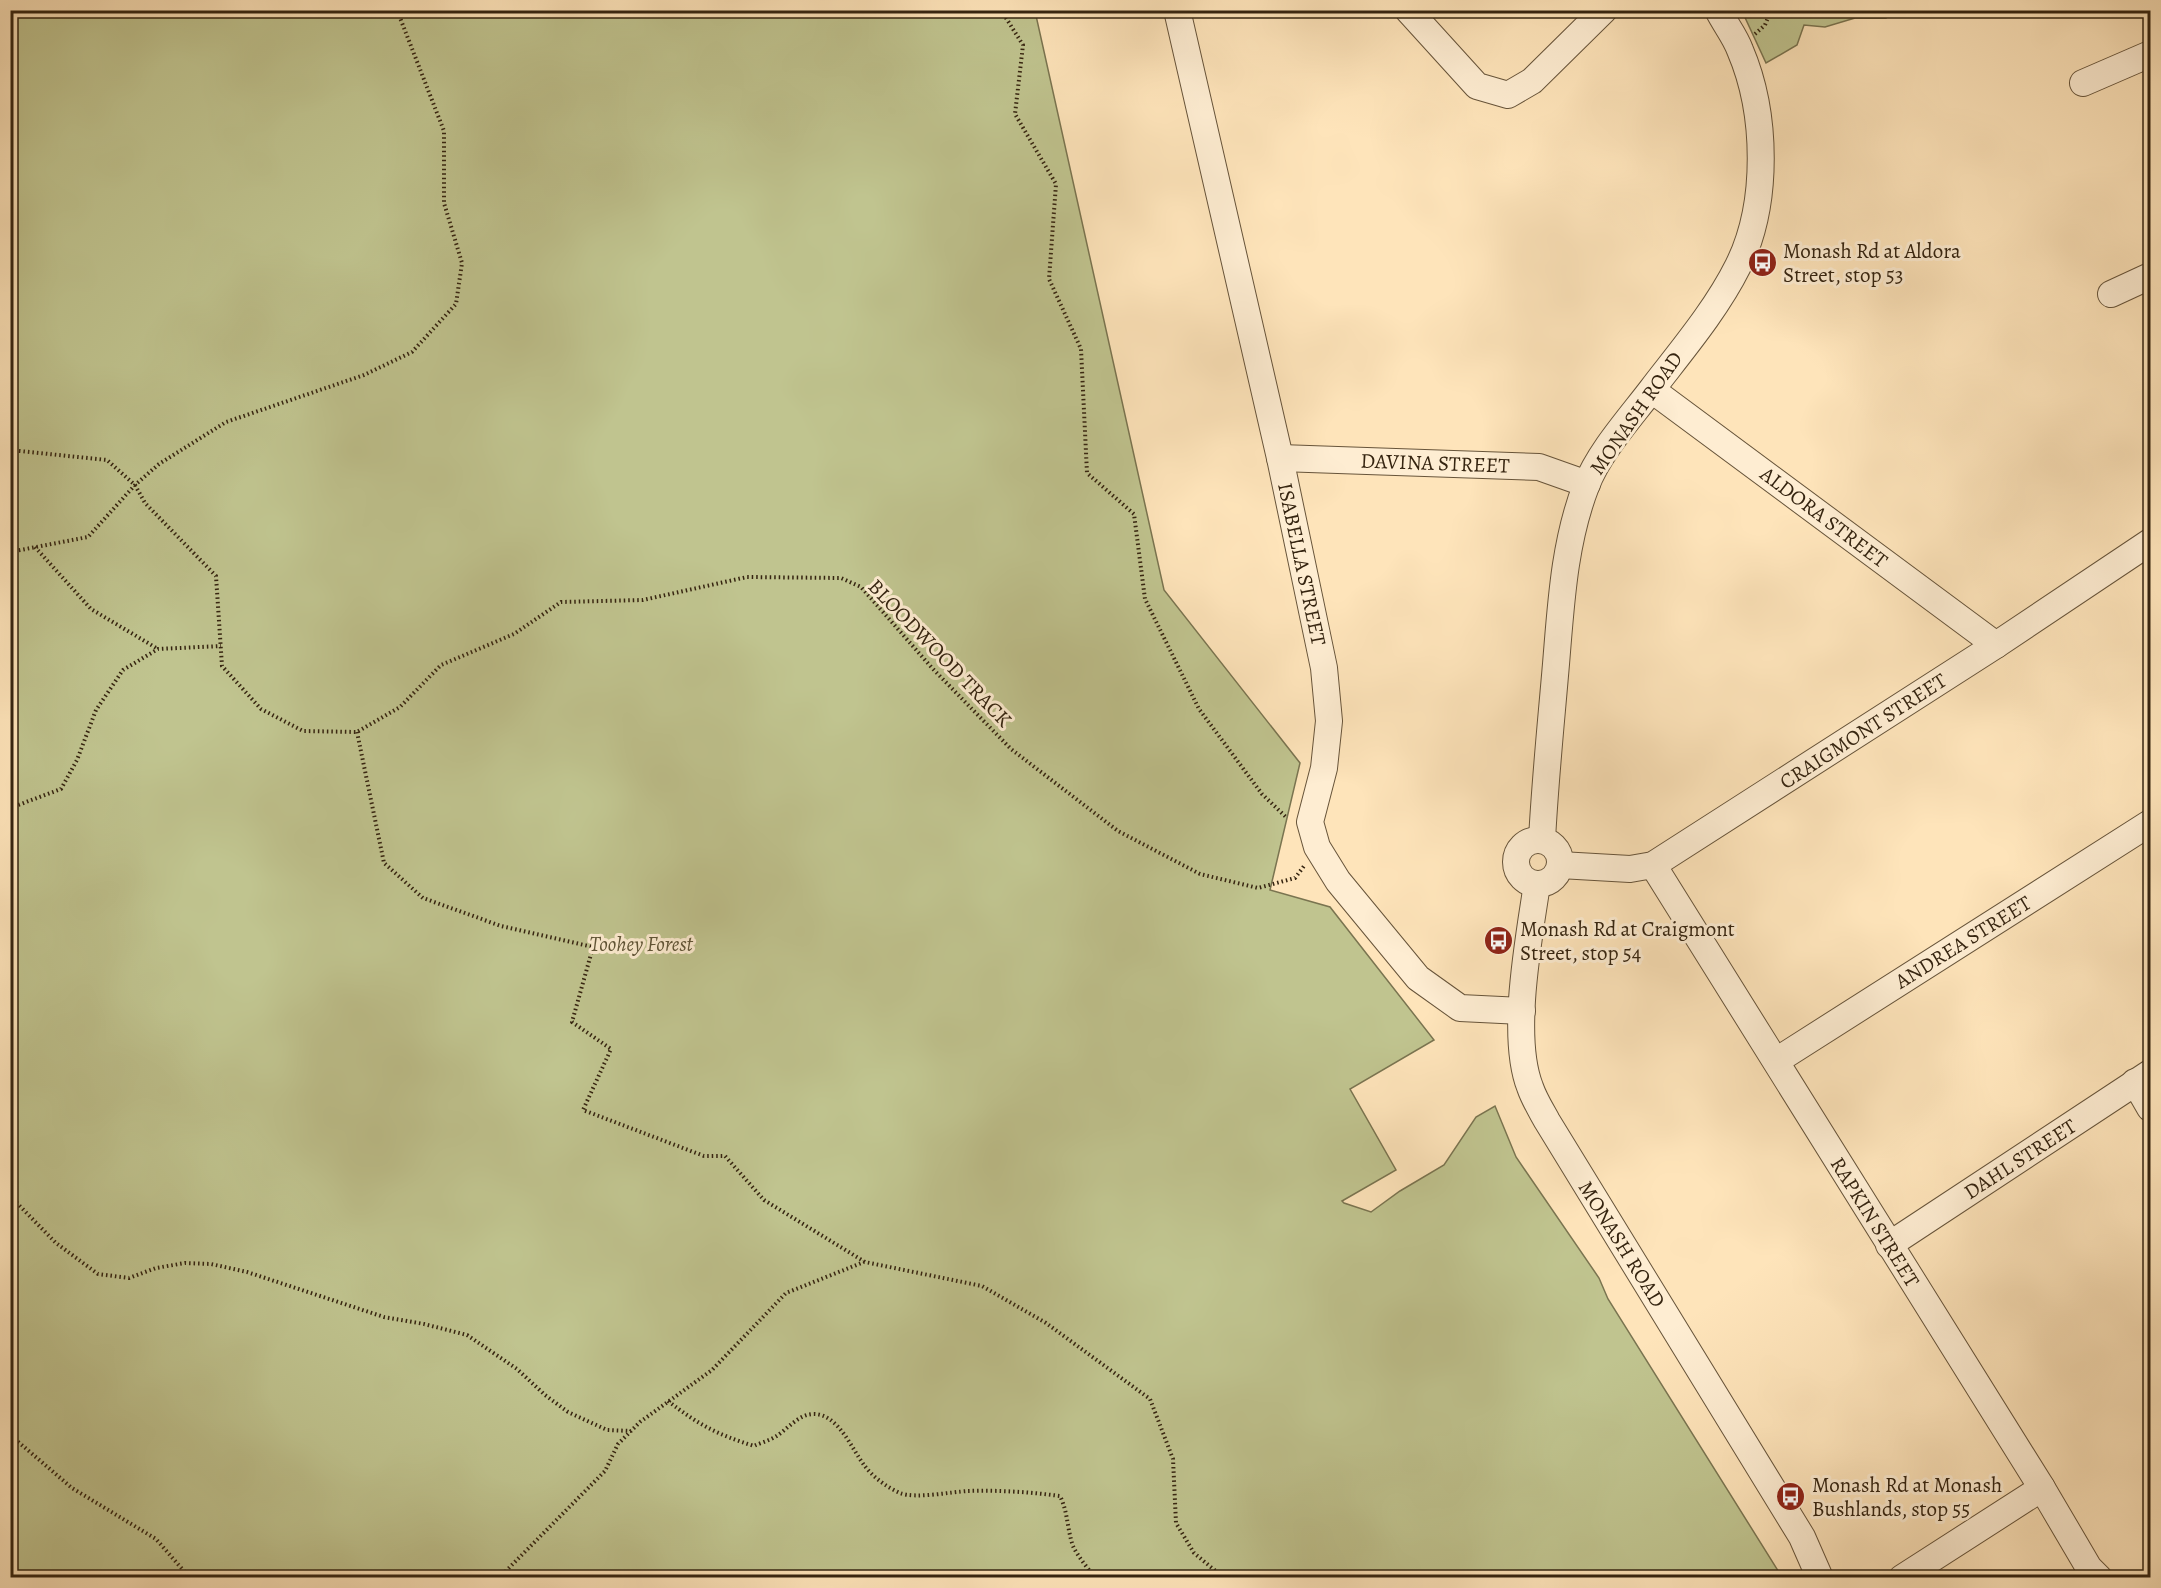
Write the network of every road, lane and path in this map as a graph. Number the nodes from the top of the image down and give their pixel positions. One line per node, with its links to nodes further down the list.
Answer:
1 (397, 10): 15 (path)
2 (1001, 10): 24 (path)
3 (1177, 10): 13 (street, ISABELLA STREET)
4 (1408, 10): 5 (street)
5 (1604, 10)
6 (1718, 10): 11 (street, MONASH ROAD)
7 (2151, 54): 8 (street)
8 (2084, 83)
9 (2151, 276): 10 (street)
10 (2111, 294)
11 (1652, 390): 14 (street, MONASH ROAD); 19 (street, ALDORA STREET)
12 (10, 450): 15 (path)
13 (1280, 458): 14 (street, DAVINA STREET); 27 (street, ISABELLA STREET)
14 (1587, 484): 26 (street, MONASH ROAD)
15 (135, 485): 17 (path); 20 (path)
16 (2151, 542): 19 (street, CRAIGMONT STREET)
17 (35, 547): 18 (path); 21 (path)
18 (10, 552)
19 (1996, 645): 29 (street, CRAIGMONT STREET)
20 (221, 646): 21 (path); 22 (path)
21 (158, 649): 23 (path)
22 (357, 732): 27 (path, BLOODWOOD TRACK); 37 (path)
23 (10, 808)
24 (1289, 819)
25 (2151, 823): 32 (street, ANDREA STREET)
26 (1542, 840): 28 (street); 30 (street)
27 (1317, 847): 31 (street, ISABELLA STREET)
28 (1560, 865): 29 (street, CRAIGMONT STREET); 30 (street)
29 (1653, 866): 32 (street, RAPKIN STREET)
30 (1537, 884): 31 (street, MONASH ROAD)
31 (1522, 1011): 46 (street, MONASH ROAD)
32 (1776, 1061): 36 (street, RAPKIN STREET)
33 (2143, 1078): 34 (street); 36 (street, DAHL STREET)
34 (2151, 1108)
35 (10, 1196): 39 (path)
36 (1889, 1245): 41 (street, RAPKIN STREET)
37 (865, 1262): 38 (path); 45 (path)
38 (668, 1401): 39 (path); 44 (path)
39 (631, 1431): 43 (path)
40 (10, 1438): 42 (path)
41 (2042, 1488): 47 (street); 48 (street, RAPKIN STREET)
42 (190, 1578)
43 (499, 1578)
44 (1095, 1578)
45 (1224, 1578)
46 (1820, 1578)
47 (1902, 1578)
48 (2098, 1578)

